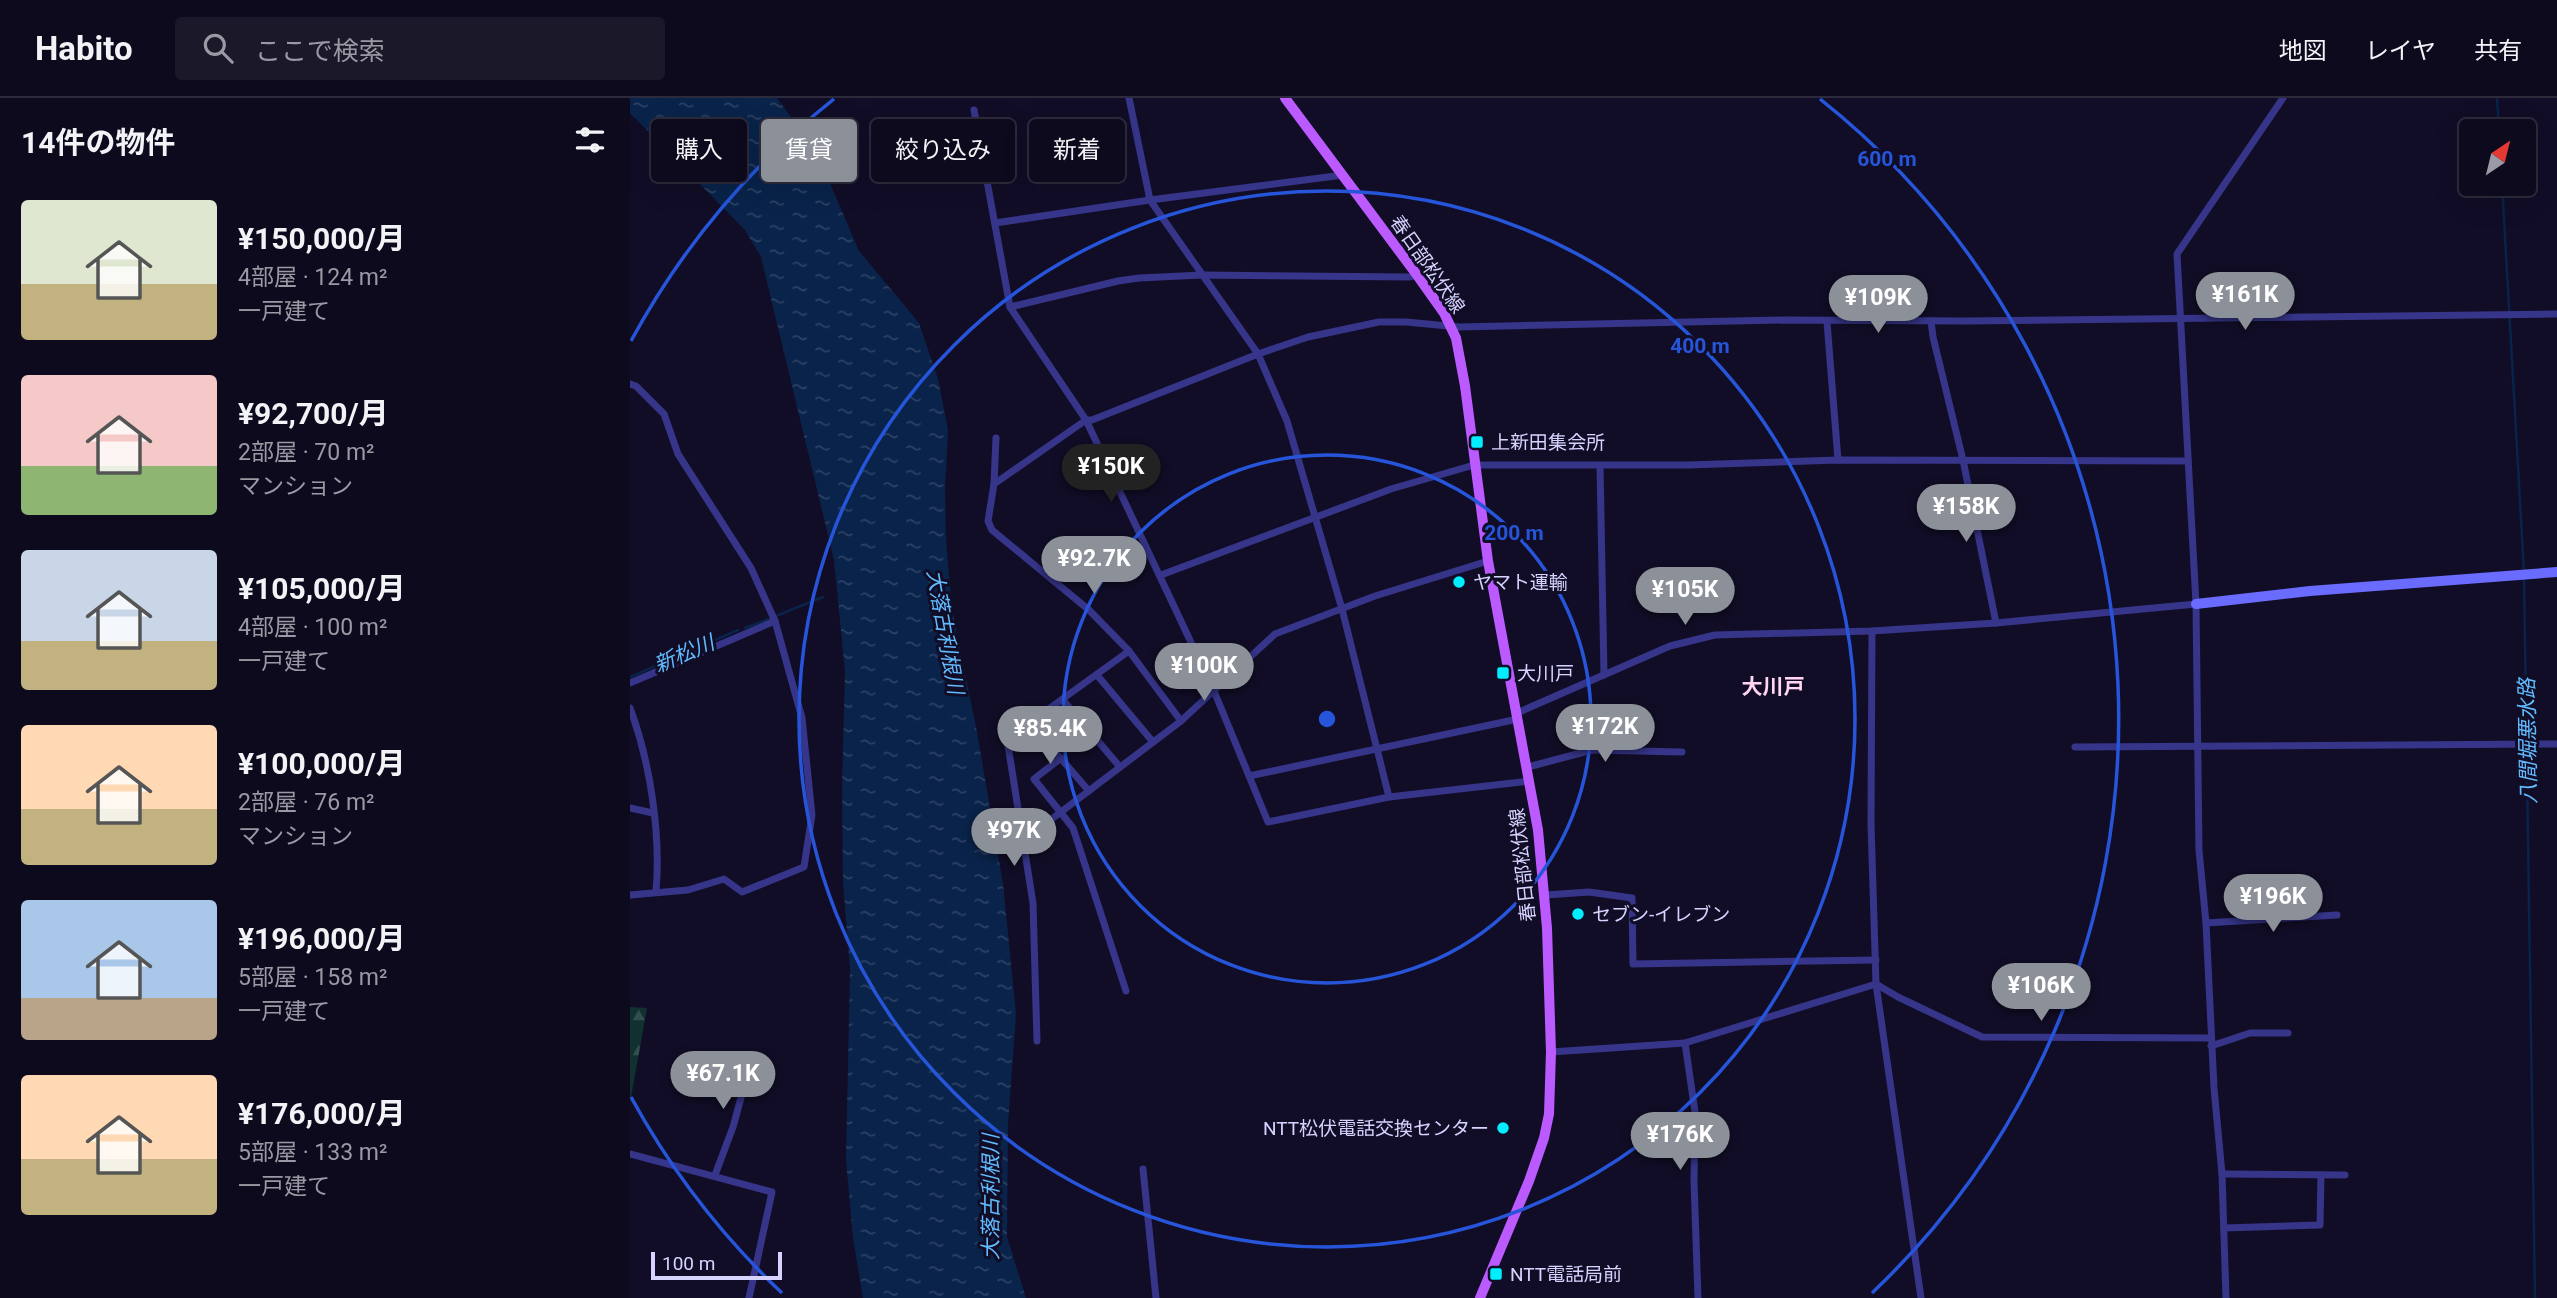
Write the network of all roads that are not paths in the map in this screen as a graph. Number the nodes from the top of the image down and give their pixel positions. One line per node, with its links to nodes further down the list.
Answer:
1 (1129, 98): 6 (street)
2 (1285, 98): 5 (main road, 春日部松伏線)
3 (2283, 98): 12 (street)
4 (974, 110): 7 (street)
5 (1343, 175): 6 (street); 9 (main road, 春日部松伏線)
6 (1150, 200): 7 (street); 8 (street)
7 (995, 223): 10 (street)
8 (1202, 275): 9 (street); 10 (street); 16 (street)
9 (1417, 275): 15 (main road, 春日部松伏線)
10 (1010, 307): 18 (street)
11 (2557, 314): 12 (street)
12 (2181, 318): 13 (street); 22 (street)
13 (1931, 321): 14 (street); 21 (street)
14 (1827, 322): 15 (street); 20 (street)
15 (1451, 326): 16 (street); 23 (main road, 春日部松伏線)
16 (1258, 354): 18 (street); 26 (street)
17 (630, 384): 32 (street)
18 (1086, 420): 25 (street); 29 (street)
19 (996, 438): 25 (street)
20 (1838, 460): 21 (street); 24 (street)
21 (1963, 460): 22 (street); 33 (street)
22 (2188, 461): 30 (street)
23 (1474, 465): 24 (street); 26 (street); 27 (main road, 春日部松伏線)
24 (1600, 465): 37 (street)
25 (994, 484): 35 (street)
26 (1315, 516): 29 (street); 31 (street)
27 (1488, 561): 31 (street); 42 (main road, 春日部松伏線)
28 (2557, 572): 30 (street)
29 (1161, 575): 39 (street)
30 (2196, 604): 33 (street); 47 (street)
31 (1342, 609): 39 (street); 49 (street)
32 (775, 621): 38 (street); 62 (street)
33 (1996, 623): 34 (street)
34 (1872, 631): 37 (street); 67 (street)
35 (1129, 651): 36 (street); 43 (street)
36 (1097, 675): 40 (street); 45 (street)
37 (1604, 675): 42 (street)
38 (630, 683)
39 (1214, 691): 43 (street); 54 (street)
40 (1063, 700): 44 (street); 52 (street)
41 (630, 708): 60 (street)
42 (1517, 716): 49 (street); 53 (main road, 春日部松伏線)
43 (1181, 720): 45 (street)
44 (1031, 724): 51 (street); 61 (street)
45 (1153, 742): 52 (street)
46 (2557, 744): 47 (street)
47 (2199, 746): 48 (street); 66 (street)
48 (2075, 747)
49 (1377, 749): 54 (street); 57 (street)
50 (1682, 752): 53 (street)
51 (1061, 758): 56 (street); 59 (street)
52 (1120, 767): 56 (street)
53 (1528, 767): 55 (main road, 春日部松伏線)
54 (1249, 776): 57 (street)
55 (1530, 781): 57 (street); 64 (main road, 春日部松伏線)
56 (1089, 790): 59 (street)
57 (1389, 797)
58 (630, 808): 60 (street)
59 (1061, 812): 61 (street); 69 (street)
60 (653, 813): 62 (street)
61 (1024, 840): 71 (street)
62 (656, 891): 63 (street)
63 (630, 894)
64 (1545, 895): 67 (street); 74 (main road, 春日部松伏線)
65 (2337, 915): 66 (street)
66 (2206, 923): 72 (street)
67 (1876, 960): 68 (street)
68 (1876, 984): 72 (street); 73 (street); 87 (street)
69 (1126, 991)
70 (2288, 1033): 72 (street)
71 (1037, 1041)
72 (2211, 1042): 78 (street)
73 (1685, 1044): 74 (street); 86 (street)
74 (1551, 1052): 85 (main road, 春日部松伏線)
75 (762, 1060): 79 (street)
76 (630, 1154): 79 (street)
77 (1143, 1169): 84 (street)
78 (2222, 1174): 80 (street); 82 (street)
79 (715, 1175): 83 (street)
80 (2321, 1175): 81 (street); 82 (street)
81 (2345, 1175)
82 (2224, 1227): 88 (street)
83 (749, 1298)
84 (1156, 1298)
85 (1480, 1298)
86 (1698, 1298)
87 (1922, 1298)
88 (2226, 1298)

